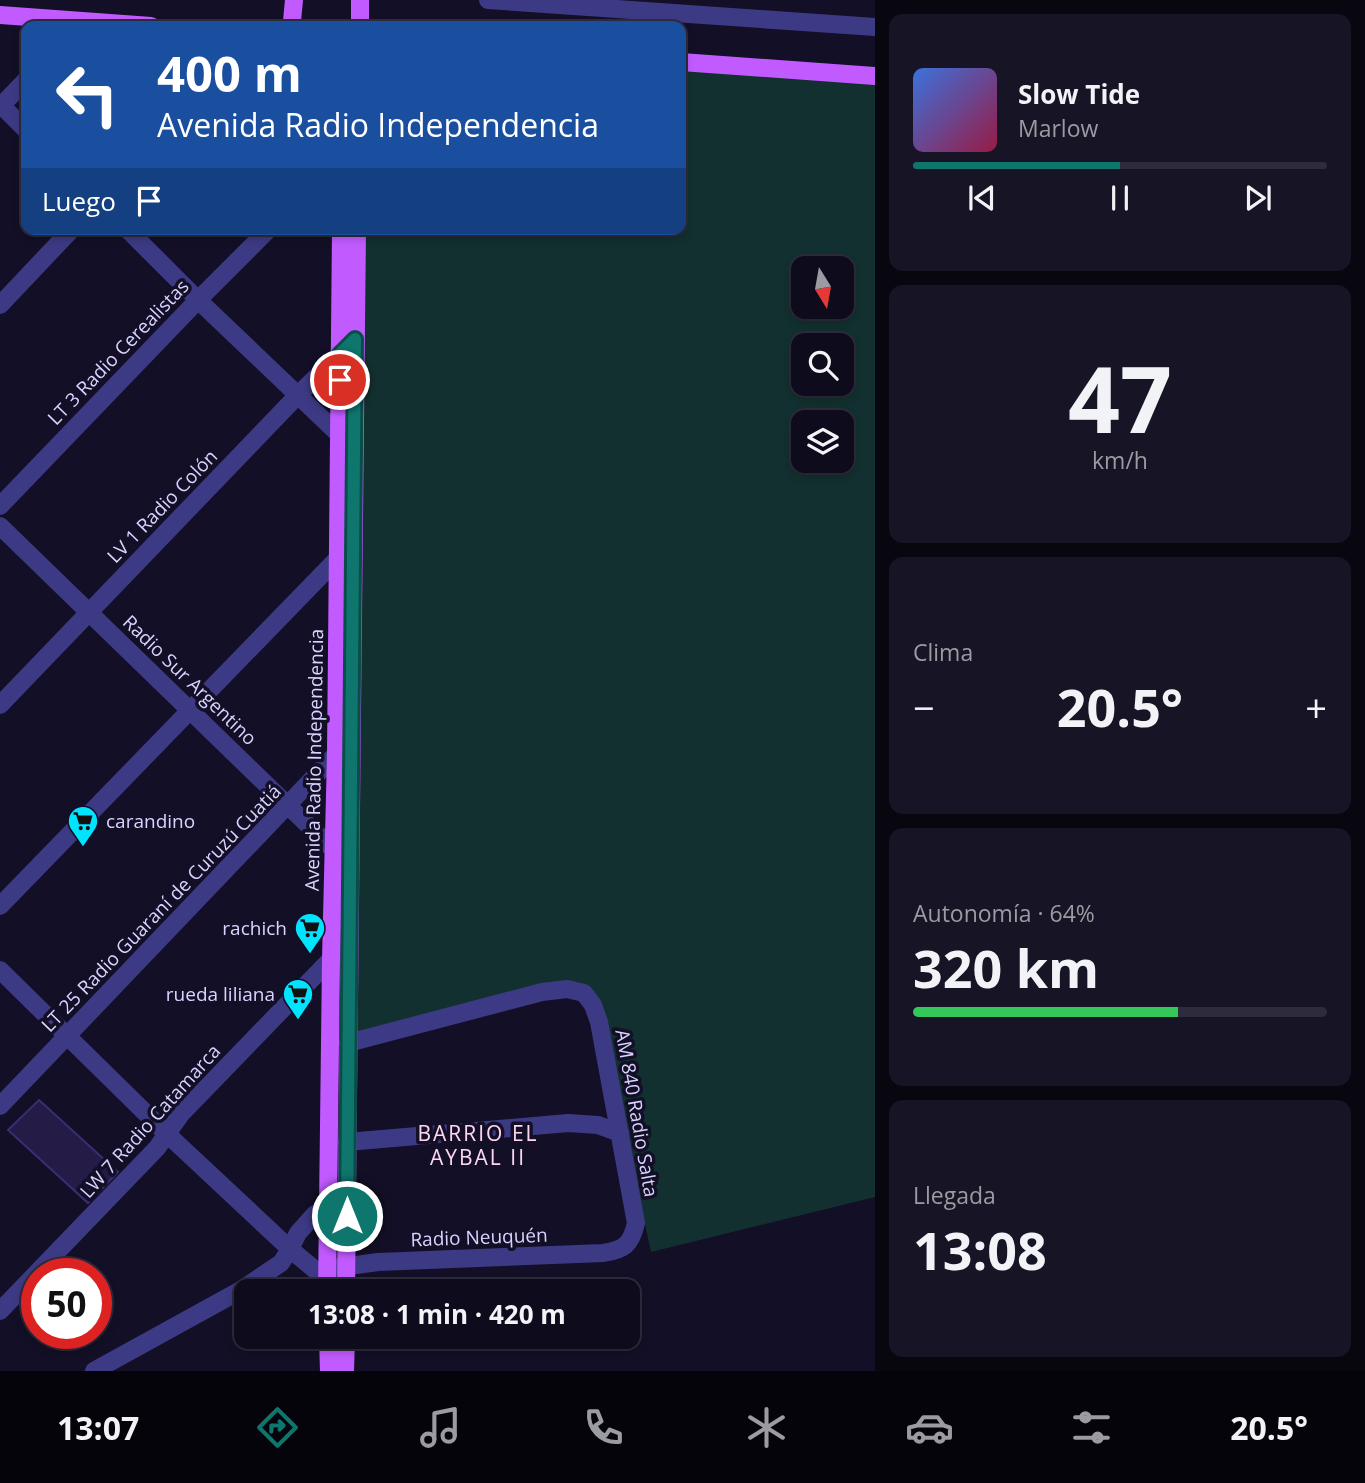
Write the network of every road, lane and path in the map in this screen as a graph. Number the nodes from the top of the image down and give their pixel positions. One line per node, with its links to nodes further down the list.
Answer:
1 (294, 0): 6 (main road)
2 (488, 0): 3 (street)
3 (671, 13): 7 (street)
4 (0, 15): 5 (main road)
5 (55, 21)
6 (292, 21)
7 (875, 27)
8 (686, 61): 9 (main road)
9 (875, 75)
10 (21, 85): 11 (street)
11 (0, 105): 12 (street)
12 (21, 125)
13 (66, 235): 19 (street)
14 (133, 235): 18 (street)
15 (263, 235): 18 (street, LT 3 Radio Cerealistas)
16 (341, 235): 21 (main road, Avenida Radio Independencia)
17 (357, 235): 20 (main road, Avenida Radio Independencia)
18 (198, 300): 22 (street); 25 (street, LT 3 Radio Cerealistas)
19 (0, 305)
20 (355, 339): 21 (street, LV 1 Radio Colón); 24 (main road, Avenida Radio Independencia)
21 (340, 354): 22 (street, LV 1 Radio Colón); 23 (main road, Avenida Radio Independencia)
22 (298, 395): 23 (street); 28 (street, LV 1 Radio Colón)
23 (338, 433): 24 (street); 27 (main road, Avenida Radio Independencia)
24 (355, 449): 31 (main road, Avenida Radio Independencia)
25 (0, 506)
26 (0, 526): 28 (street, Radio Sur Argentino)
27 (338, 558): 30 (street); 32 (main road, Avenida Radio Independencia)
28 (89, 612): 29 (street, LV 1 Radio Colón); 30 (street, Radio Sur Argentino)
29 (0, 705)
30 (190, 710): 33 (street, Radio Sur Argentino); 36 (street)
31 (351, 737): 32 (street, LT 25 Radio Guaraní de Curuzú Cuatiá); 35 (main road, Avenida Radio Independencia)
32 (336, 754): 33 (street, LT 25 Radio Guaraní de Curuzú Cuatiá); 34 (main road, Avenida Radio Independencia)
33 (288, 804): 34 (street, Radio Sur Argentino); 39 (street, LT 25 Radio Guaraní de Curuzú Cuatiá)
34 (334, 850): 35 (street, Radio Sur Argentino); 37 (main road, Avenida Radio Independencia)
35 (349, 865): 40 (main road, Avenida Radio Independencia)
36 (0, 906)
37 (331, 959): 42 (street, LW 7 Radio Catamarca); 45 (main road, Avenida Radio Independencia)
38 (0, 970): 39 (street)
39 (67, 1036): 41 (street, LT 25 Radio Guaraní de Curuzú Cuatiá); 42 (street)
40 (348, 1043): 43 (street, AM 840 Radio Salta); 44 (main road, Avenida Radio Independencia)
41 (0, 1106)
42 (166, 1133): 47 (street); 53 (street, LW 7 Radio Catamarca)
43 (620, 1133): 44 (street); 46 (street, AM 840 Radio Salta)
44 (347, 1142): 48 (main road, Avenida Radio Independencia)
45 (327, 1208): 47 (street); 50 (main road, Avenida Radio Independencia)
46 (629, 1243): 48 (street, Radio Neuquén)
47 (290, 1250): 49 (street); 56 (street)
48 (347, 1265): 51 (street, Radio Neuquén); 52 (main road, Avenida Radio Independencia)
49 (326, 1279)
50 (327, 1279)
51 (328, 1279)
52 (346, 1279)
53 (0, 1311)
54 (328, 1349): 57 (main road)
55 (346, 1349): 58 (main road)
56 (94, 1371)
57 (329, 1371)
58 (345, 1371)

